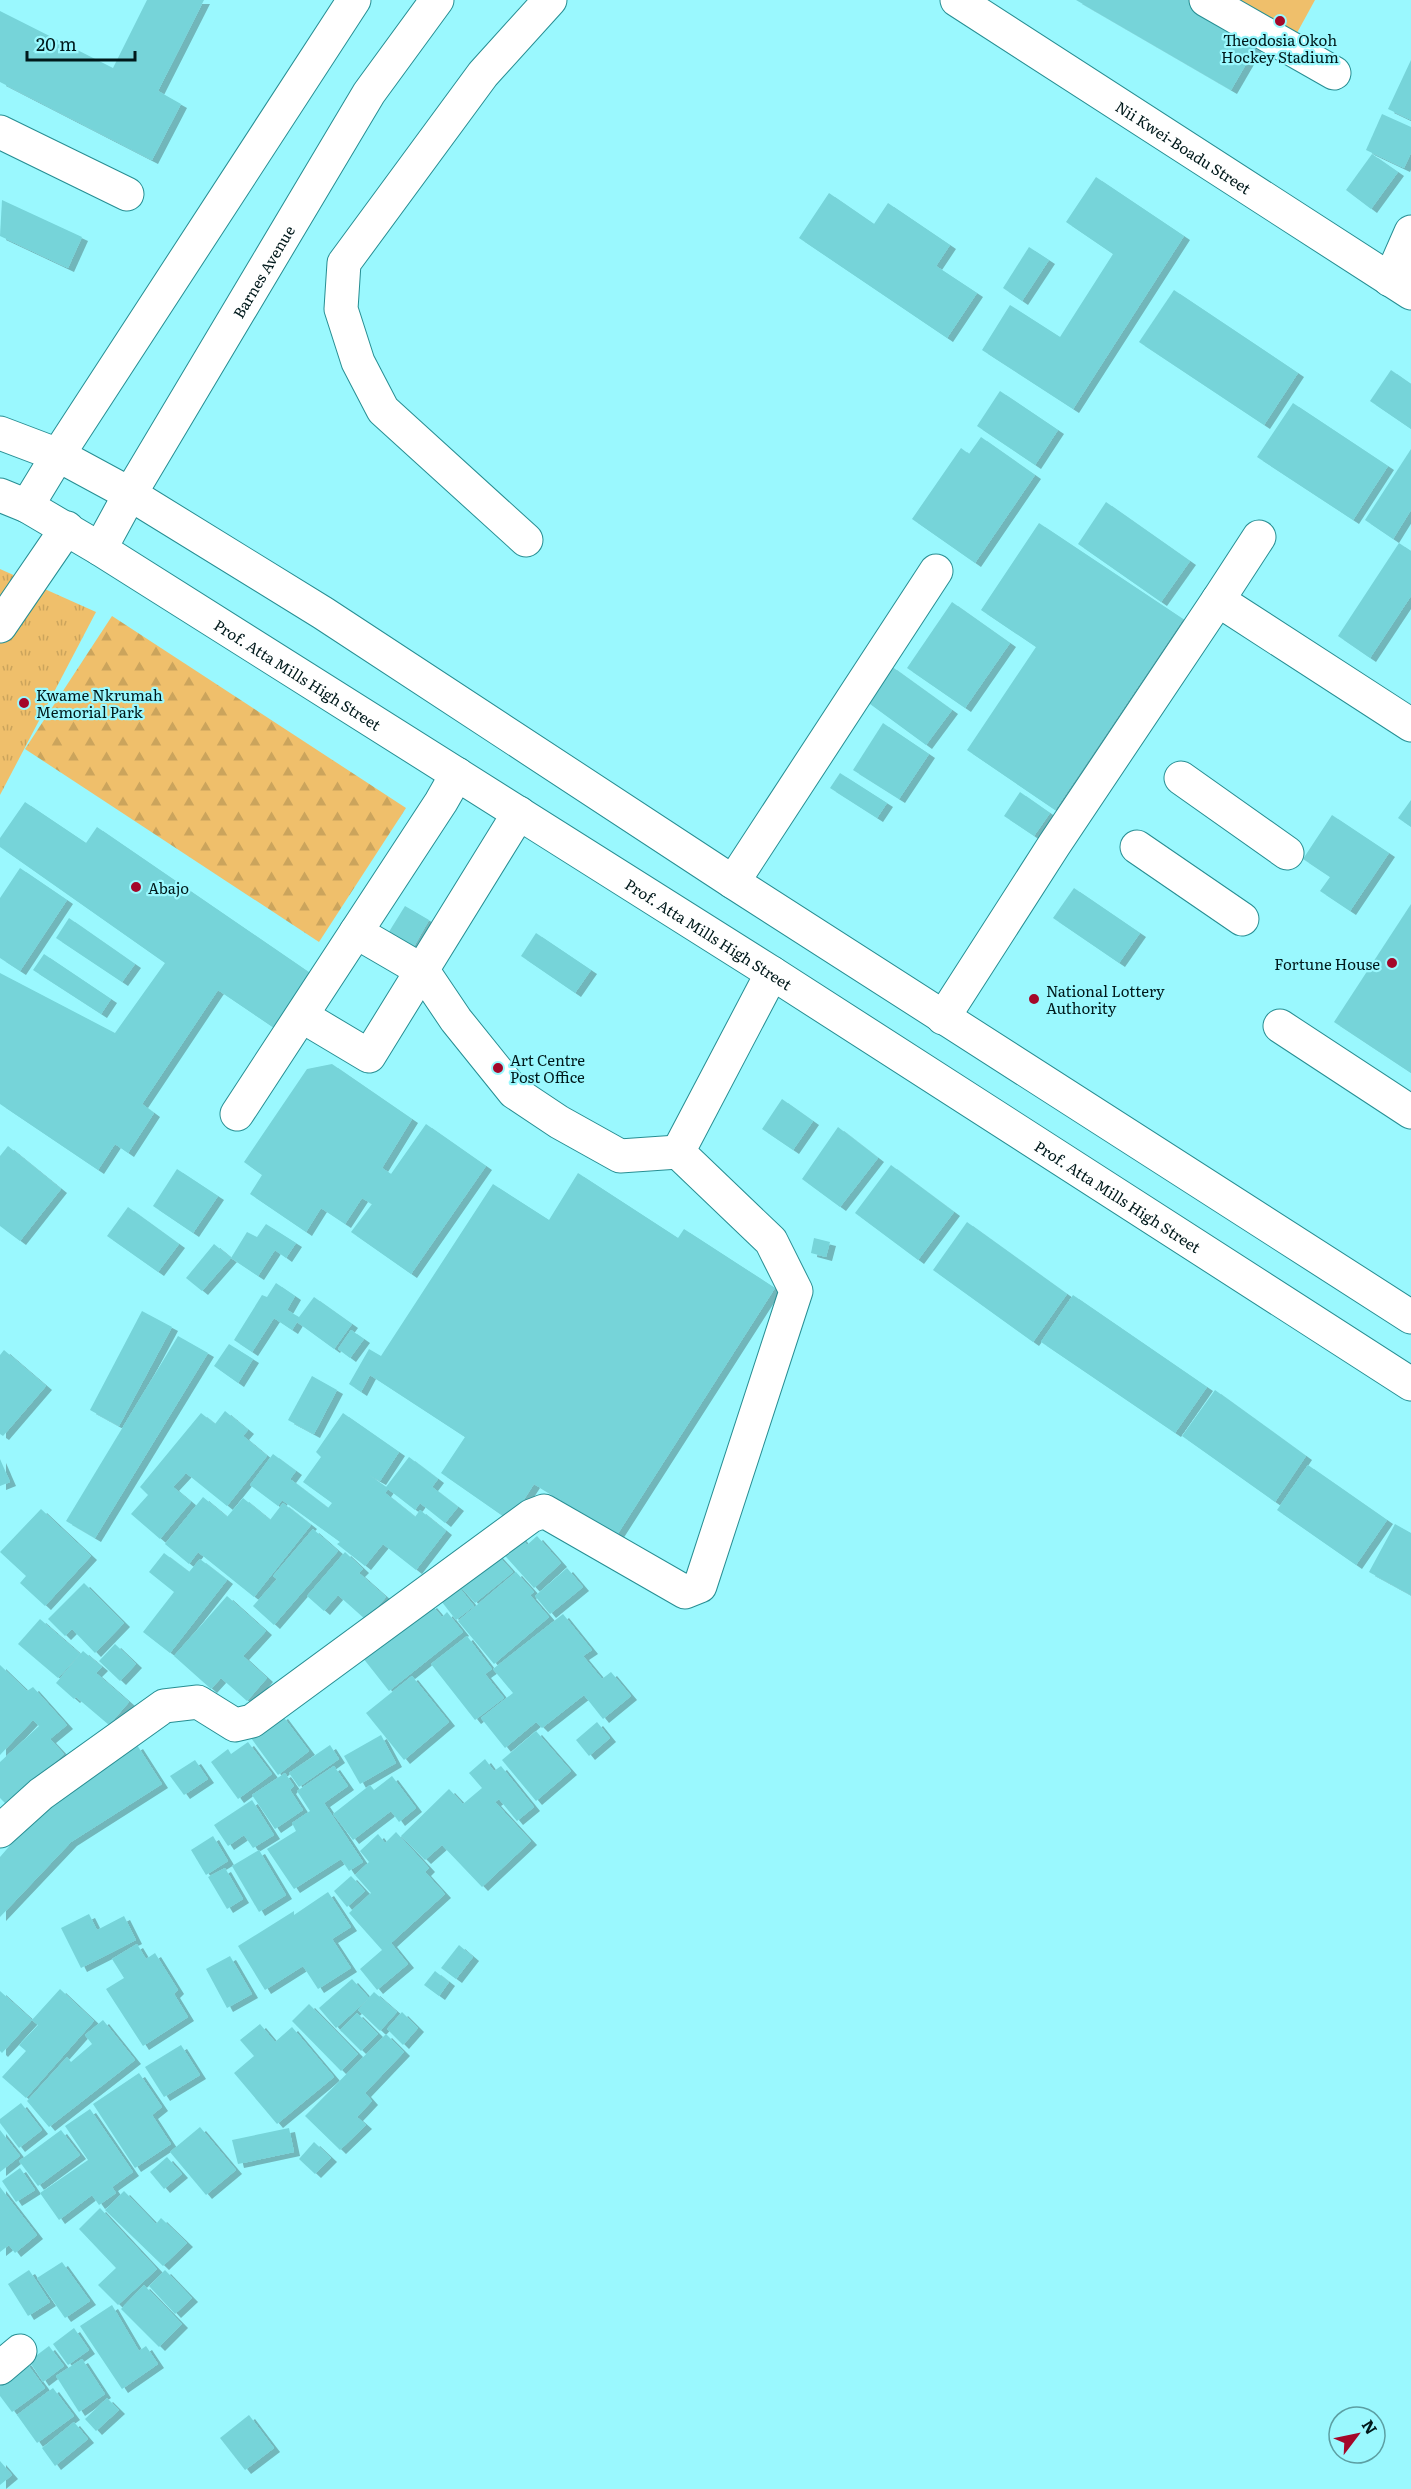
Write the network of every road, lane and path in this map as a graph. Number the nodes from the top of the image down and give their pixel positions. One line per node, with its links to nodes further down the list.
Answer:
1 (354, 0): 12 (main road)
2 (437, 0): 13 (main road, Barnes Avenue)
3 (550, 0): 17 (main road)
4 (957, 0): 10 (main road, Nii Kwei-Boadu Street)
5 (1206, 0): 6 (main road)
6 (1334, 72)
7 (0, 132): 8 (main road)
8 (127, 194)
9 (1411, 232): 10 (main road)
10 (1401, 287)
11 (0, 433): 12 (main road)
12 (58, 455): 13 (main road); 14 (main road)
13 (130, 494): 18 (main road, Barnes Avenue); 28 (main road)
14 (14, 501): 15 (main road, Prof. Atta Mills High Street)
15 (67, 528): 18 (main road, Prof. Atta Mills High Street); 21 (main road)
16 (1259, 537): 20 (main road)
17 (526, 540)
18 (100, 549): 23 (main road, Prof. Atta Mills High Street)
19 (936, 571): 28 (main road)
20 (1218, 600): 22 (main road); 34 (main road)
21 (0, 626)
22 (1411, 725)
23 (457, 774): 25 (main road, Prof. Atta Mills High Street); 30 (main road)
24 (1181, 778): 27 (main road)
25 (519, 813): 31 (main road); 32 (main road, Prof. Atta Mills High Street)
26 (1137, 847): 29 (main road)
27 (1287, 853)
28 (733, 882): 34 (main road)
29 (1242, 919)
30 (356, 932): 31 (main road); 33 (main road)
31 (423, 971): 33 (main road); 38 (main road)
32 (772, 973): 38 (main road); 40 (main road, Prof. Atta Mills High Street)
33 (302, 1016): 37 (main road)
34 (943, 1018): 39 (main road)
35 (1280, 1026): 36 (main road)
36 (1411, 1113)
37 (237, 1114)
38 (678, 1152): 41 (main road)
39 (1411, 1317)
40 (1411, 1384)
41 (0, 1831)

